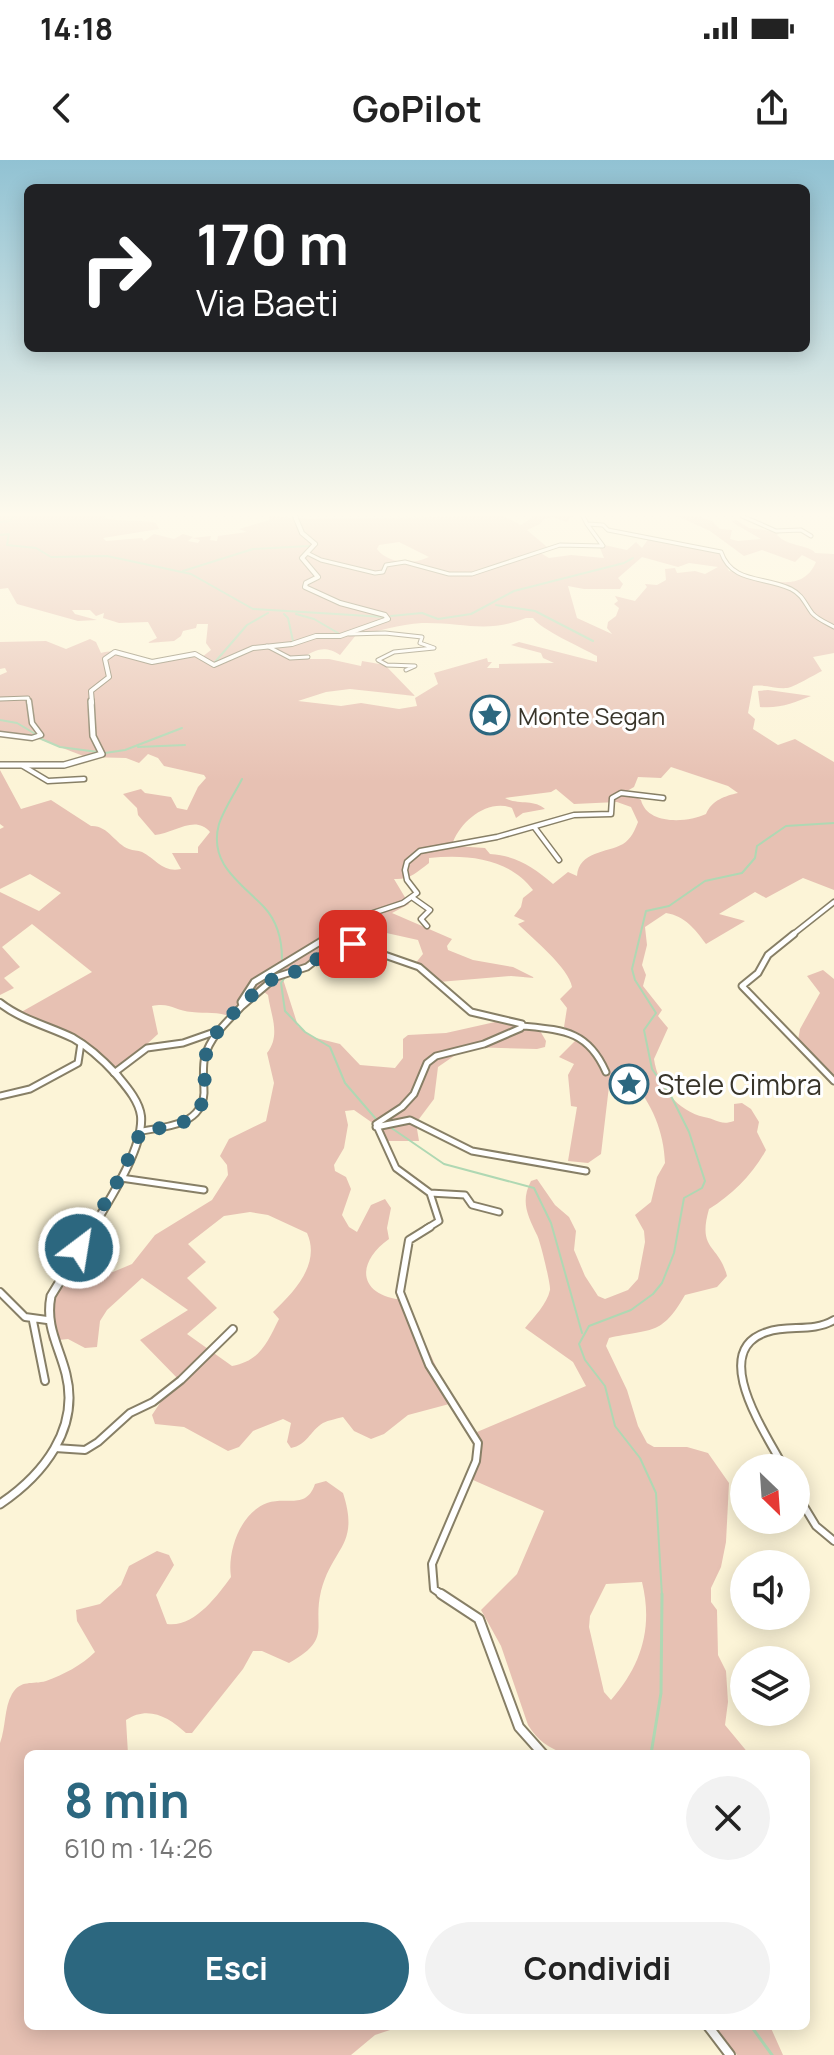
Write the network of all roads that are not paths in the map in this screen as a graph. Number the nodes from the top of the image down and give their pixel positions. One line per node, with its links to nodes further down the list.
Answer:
1 (345, 604): 4 (street)
2 (810, 604): 3 (street)
3 (834, 627)
4 (344, 635): 5 (street); 7 (street)
5 (267, 646): 6 (street); 11 (street)
6 (308, 657)
7 (406, 670)
8 (0, 699): 9 (street)
9 (0, 734)
10 (0, 765): 11 (street)
11 (23, 766): 12 (street)
12 (84, 779)
13 (663, 798): 14 (street)
14 (534, 828): 15 (street); 16 (street)
15 (559, 860)
16 (413, 897): 18 (street); 20 (street)
17 (834, 902): 26 (street)
18 (427, 926)
19 (0, 1003): 23 (street)
20 (242, 1006): 21 (street); 22 (street)
21 (523, 1026): 24 (street); 28 (street)
22 (221, 1029): 25 (street); 29 (street)
23 (81, 1043): 25 (street); 27 (street)
24 (606, 1072)
25 (113, 1073): 29 (street)
26 (834, 1081)
27 (0, 1096)
28 (376, 1127): 30 (street); 33 (street)
29 (141, 1131): 31 (street)
30 (586, 1171)
31 (120, 1177): 32 (street); 36 (street)
32 (204, 1190)
33 (430, 1193): 34 (street); 46 (street)
34 (499, 1212)
35 (0, 1292): 38 (street)
36 (47, 1320): 38 (street); 41 (street)
37 (834, 1320): 42 (street)
38 (33, 1321): 40 (street)
39 (233, 1329): 41 (street)
40 (45, 1381)
41 (55, 1448): 43 (street)
42 (777, 1454)
43 (0, 1504)
44 (810, 1516): 45 (street)
45 (834, 1541)
46 (539, 1750)
47 (711, 2030): 48 (street)
48 (730, 2055)

